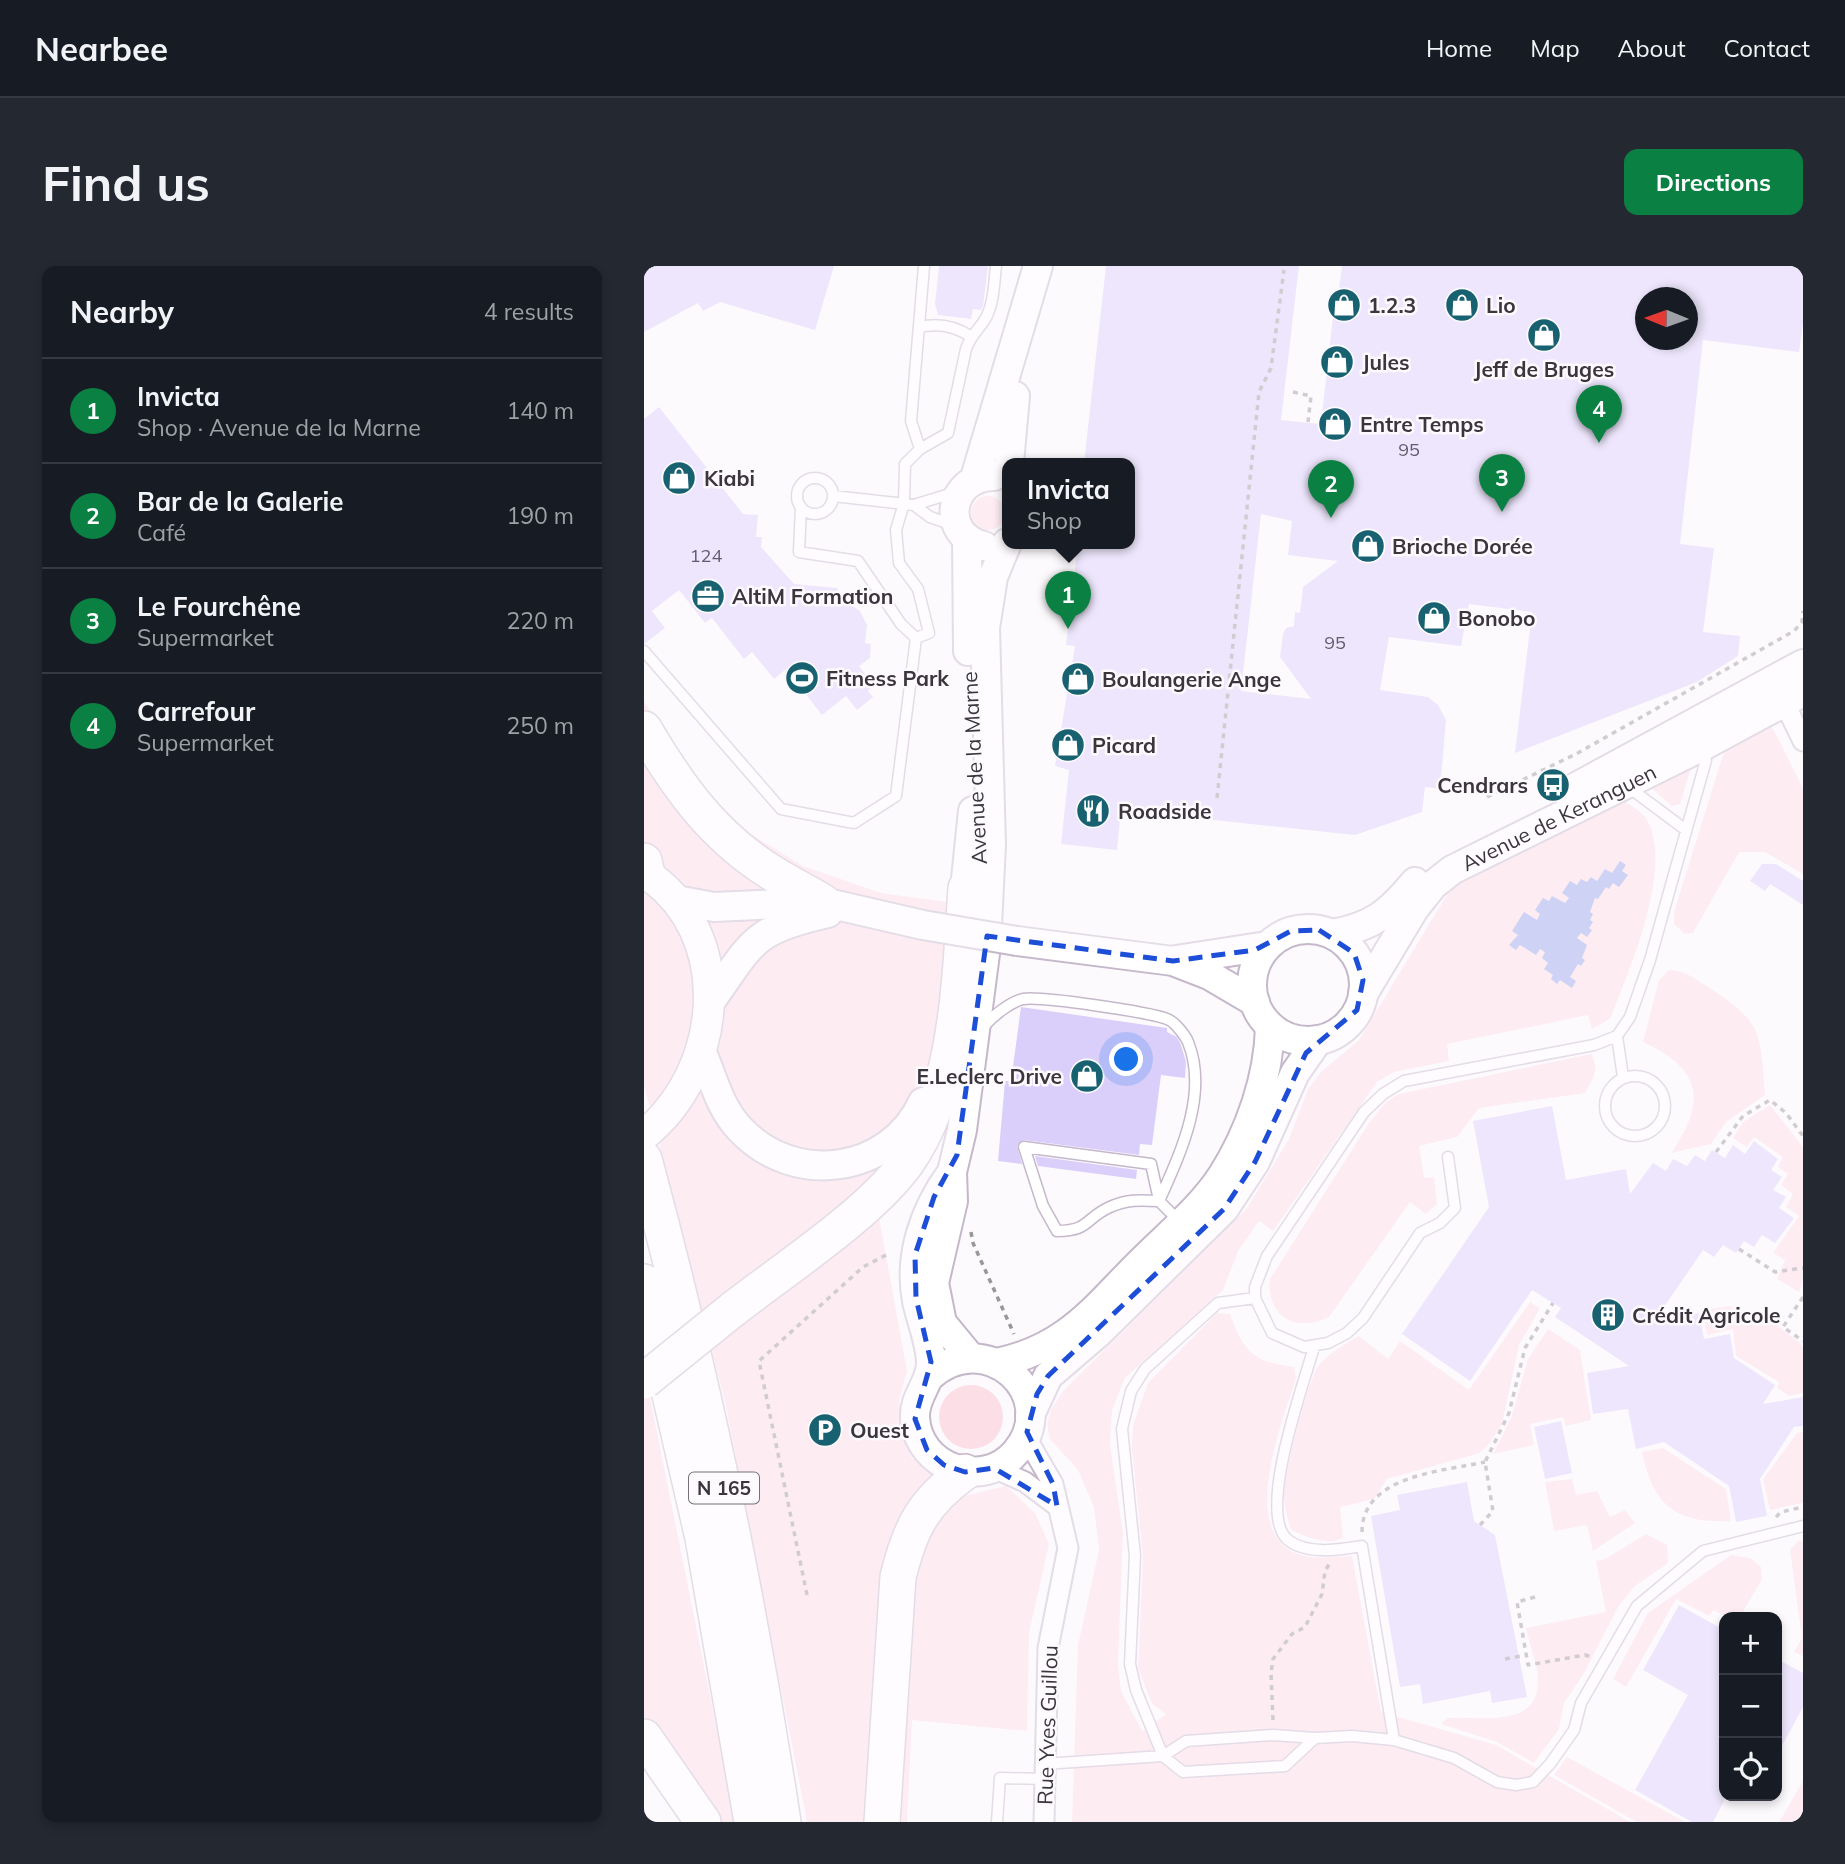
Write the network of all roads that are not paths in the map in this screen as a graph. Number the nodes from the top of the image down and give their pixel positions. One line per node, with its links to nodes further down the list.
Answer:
1 (924, 266): 5 (lane)
2 (996, 266): 6 (lane)
3 (1038, 266): 10 (main road)
4 (1053, 266): 8 (main road)
5 (919, 327): 6 (lane); 7 (lane)
6 (970, 336): 7 (lane)
7 (920, 449): 12 (lane)
8 (1009, 458)
9 (1002, 478): 10 (main road)
10 (968, 484): 12 (lane); 14 (main road, Avenue de la Marne)
11 (833, 496): 12 (lane); 13 (lane); 13 (lane)
12 (909, 504): 14 (lane); 17 (lane)
13 (802, 507): 17 (lane)
14 (963, 534): 15 (main road); 26 (main road, Avenue de la Marne)
15 (1002, 544)
16 (1005, 549): 37 (main road, Avenue de la Marne)
17 (916, 638): 18 (lane)
18 (644, 651)
19 (1803, 664): 22 (main road, Avenue de Keranguen)
20 (1793, 697): 23 (street); 24 (main road, Avenue de Keranguen)
21 (644, 729): 31 (highway)
22 (1663, 741): 24 (lane); 25 (lane); 33 (main road, Avenue de Keranguen)
23 (1803, 741)
24 (1701, 747): 25 (main road, Avenue de Keranguen); 27 (lane)
25 (1632, 781): 27 (lane); 36 (main road, Avenue de Keranguen)
26 (973, 811): 29 (main road); 37 (main road, Avenue de la Marne)
27 (1686, 830): 41 (lane)
28 (645, 869): 30 (main road)
29 (966, 888): 44 (main road); 57 (highway, bridge)
30 (676, 900): 31 (main road); 38 (main road)
31 (823, 902): 32 (main road)
32 (876, 915): 35 (main road, bridge); 38 (main road)
33 (1332, 934): 34 (main road); 36 (main road)
34 (1267, 946): 35 (main road); 39 (main road)
35 (1173, 961): 39 (main road)
36 (1363, 994): 43 (main road)
37 (977, 998): 42 (main road, Avenue de la Marne)
38 (710, 1002): 44 (main road)
39 (1255, 1002): 40 (main road)
40 (1270, 1026): 43 (main road); 51 (main road)
41 (1617, 1036): 45 (lane); 53 (lane)
42 (973, 1040): 49 (main road, Avenue de la Marne); 50 (lane)
43 (1318, 1040): 58 (main road)
44 (702, 1053): 46 (main road)
45 (1623, 1077): 45 (lane)
46 (644, 1135)
47 (1448, 1157): 54 (lane)
48 (644, 1159): 69 (highway, N 165)
49 (952, 1172): 55 (main road, Avenue de la Marne); 56 (main road, Avenue de la Marne)
50 (1159, 1201): 50 (lane); 51 (lane)
51 (1180, 1223): 55 (main road)
52 (644, 1282): 68 (highway, N 165)
53 (1255, 1298): 54 (lane); 65 (lane)
54 (1314, 1347): 64 (lane)
55 (984, 1360): 56 (main road); 58 (main road)
56 (929, 1377): 59 (main road)
57 (644, 1381)
58 (1029, 1424): 59 (main road); 60 (street, Rue Yves Guillou)
59 (980, 1470): 60 (street); 70 (highway)
60 (1057, 1506): 66 (street, Rue Yves Guillou)
61 (1803, 1526): 64 (lane)
62 (644, 1737): 67 (highway)
63 (1315, 1738): 64 (lane); 65 (lane); 65 (lane)
64 (1394, 1740)
65 (1163, 1756): 66 (lane)
66 (1044, 1772): 71 (lane); 72 (street, Rue Yves Guillou)
67 (703, 1822)
68 (752, 1822)
69 (783, 1822)
70 (882, 1822)
71 (997, 1822)
72 (1044, 1822)

